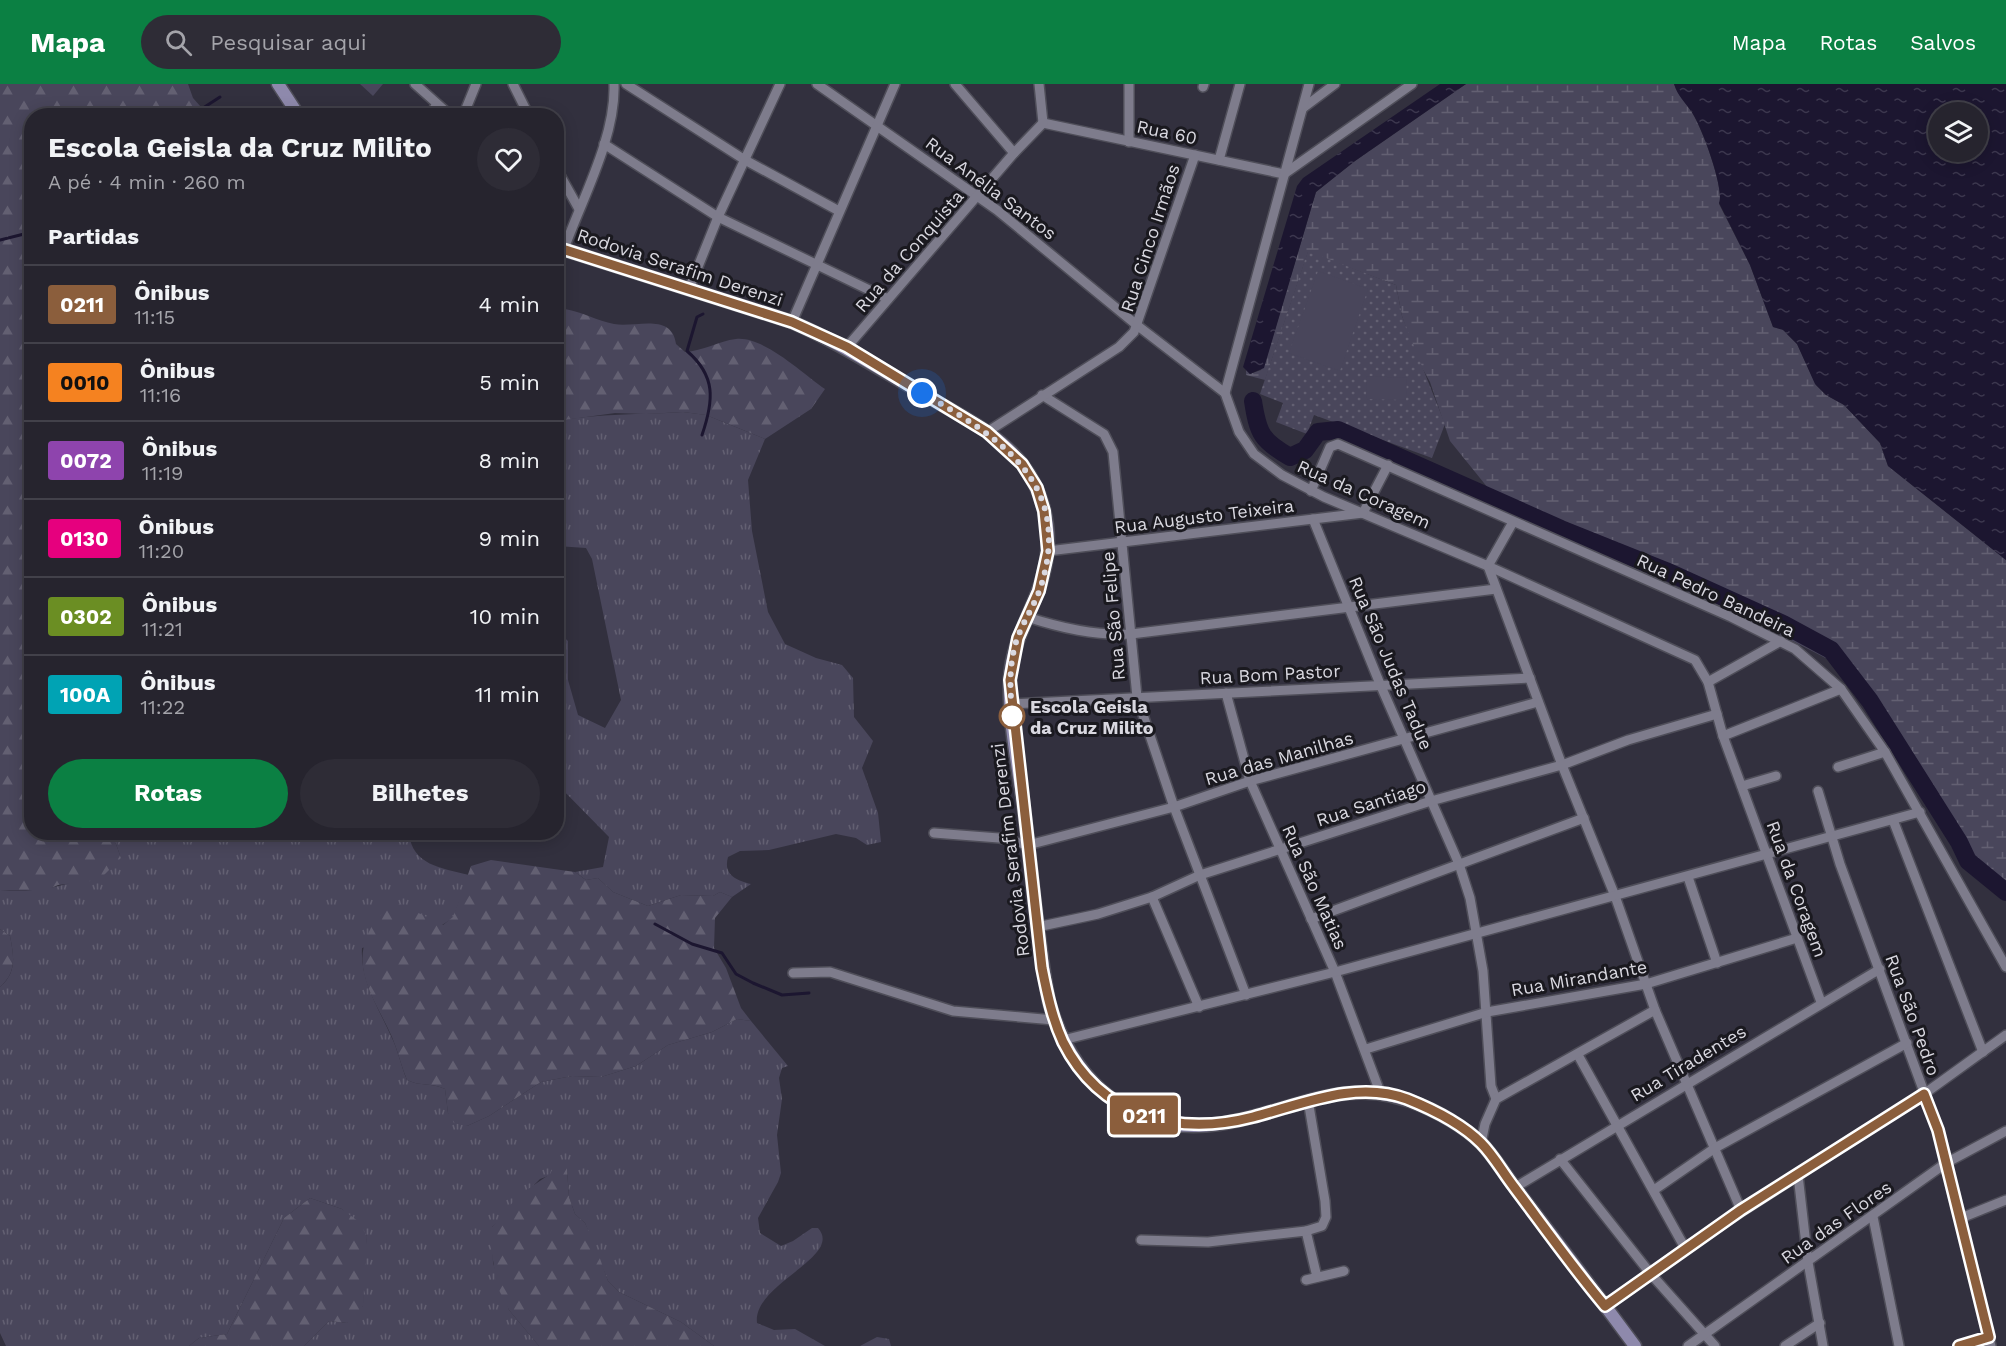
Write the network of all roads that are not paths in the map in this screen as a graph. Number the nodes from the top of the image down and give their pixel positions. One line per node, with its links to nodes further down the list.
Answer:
1 (278, 84): 19 (main road)
2 (415, 84): 17 (street)
3 (476, 84): 22 (street)
4 (513, 84): 23 (street)
5 (614, 84): 18 (street)
6 (626, 84): 18 (street); 32 (street)
7 (780, 84): 32 (street)
8 (817, 84): 26 (street, Rua Anélia Santos)
9 (895, 84): 26 (street)
10 (955, 84): 29 (street)
11 (1039, 84): 25 (street)
12 (1129, 84): 27 (street)
13 (1240, 84): 31 (street)
14 (1310, 84): 24 (street)
15 (1335, 84): 24 (street)
16 (1410, 85): 33 (street)
17 (437, 104): 20 (street); 21 (street)
18 (615, 105): 28 (street)
19 (294, 108)
20 (434, 108)
21 (442, 108)
22 (466, 108)
23 (525, 108)
24 (1303, 108): 33 (street)
25 (1043, 123): 27 (street, Rua 60); 29 (street, Rua da Conquista)
26 (877, 125): 35 (street, Rua Anélia Santos); 37 (street)
27 (1129, 142): 30 (street, Rua 60)
28 (603, 144): 36 (street); 38 (street)
29 (1014, 153): 35 (street, Rua da Conquista)
30 (1195, 155): 31 (street, Rua 60); 45 (street, Rua Cinco Irmãos)
31 (1219, 159): 33 (street, Rua 60)
32 (745, 160): 37 (street); 38 (street)
33 (1284, 174): 47 (street)
34 (564, 182): 36 (street)
35 (978, 196): 43 (street, Rua da Conquista); 45 (street, Rua Anélia Santos)
36 (579, 209): 39 (street)
37 (839, 211): 41 (street)
38 (718, 218): 41 (street); 42 (street)
39 (564, 240)
40 (564, 249): 42 (main road, Rodovia Serafim Derenzi)
41 (815, 265): 43 (street); 44 (street)
42 (689, 289): 44 (main road, Rodovia Serafim Derenzi)
43 (888, 299): 46 (street, Rua da Conquista)
44 (792, 322): 46 (main road, Rodovia Serafim Derenzi)
45 (1138, 326): 47 (street, Rua Anélia Santos); 48 (street, Rua Cinco Irmãos)
46 (847, 347): 49 (main road, Rodovia Serafim Derenzi)
47 (1225, 393): 51 (street, Rua da Coragem)
48 (1042, 395): 49 (street, Rua Cinco Irmãos); 56 (street, Rua São Felipe)
49 (987, 432): 57 (main road, Rodovia Serafim Derenzi)
50 (1388, 465): 51 (street, Rua Pedro Bandeira); 53 (street); 55 (street, Rua Pedro Bandeira)
51 (1311, 491): 52 (street, Rua da Coragem)
52 (1331, 500): 53 (street, Rua da Coragem); 54 (street)
53 (1364, 513): 54 (street, Rua Augusto Teixeira); 58 (street, Rua da Coragem)
54 (1317, 519): 56 (street, Rua Augusto Teixeira); 60 (street, Rua São Judas Tadue)
55 (1514, 522): 58 (street); 63 (street, Rua Pedro Bandeira)
56 (1123, 542): 57 (street, Rua Augusto Teixeira); 62 (street, Rua São Felipe)
57 (1048, 551): 61 (main road, Rodovia Serafim Derenzi)
58 (1488, 566): 59 (street); 65 (street, Rua da Coragem)
59 (1496, 589): 60 (street); 64 (street)
60 (1349, 606): 62 (street); 66 (street, Rua São Judas Tadue)
61 (1027, 617): 62 (street); 71 (main road, Rodovia Serafim Derenzi)
62 (1131, 634): 69 (street, Rua São Felipe)
63 (1781, 641): 65 (street); 67 (street, Rua Pedro Bandeira)
64 (1530, 678): 66 (street, Rua Bom Pastor); 70 (street)
65 (1708, 682): 72 (street, Rua da Coragem)
66 (1380, 684): 68 (street, Rua Bom Pastor); 74 (street, Rua São Judas Tadue)
67 (1841, 689): 73 (street); 75 (street, Rua Pedro Bandeira)
68 (1226, 693): 69 (street, Rua Bom Pastor); 79 (street, Rua São Matias)
69 (1137, 697): 71 (street, Rua Bom Pastor); 83 (street, Rua São Felipe)
70 (1538, 702): 74 (street, Rua das Manilhas); 76 (street)
71 (1011, 704): 89 (main road, Rodovia Serafim Derenzi)
72 (1716, 714): 73 (street, Rua da Coragem); 76 (street, Rua Santiago)
73 (1724, 736): 80 (street, Rua da Coragem)
74 (1404, 739): 79 (street, Rua das Manilhas); 82 (street, Rua São Judas Tadue)
75 (1885, 752): 77 (street); 84 (street, Rua Pedro Bandeira)
76 (1562, 765): 82 (street, Rua Santiago); 85 (street)
77 (1838, 767)
78 (1776, 776): 80 (street)
79 (1250, 781): 83 (street, Rua das Manilhas); 90 (street, Rua São Matias)
80 (1742, 786): 91 (street, Rua da Coragem)
81 (1818, 790): 88 (street, Rua São Pedro)
82 (1431, 801): 90 (street, Rua Santiago); 92 (street, Rua São Judas Tadue)
83 (1174, 807): 89 (street, Rua das Manilhas); 93 (street, Rua São Felipe)
84 (1920, 812): 86 (street); 102 (street, Rua Pedro Bandeira)
85 (1584, 818): 92 (street); 95 (street)
86 (1893, 820): 88 (street); 117 (street)
87 (934, 833): 89 (street)
88 (1831, 837): 91 (street); 103 (street, Rua São Pedro)
89 (1028, 845): 98 (main road, Rodovia Serafim Derenzi)
90 (1280, 850): 93 (street, Rua Santiago); 97 (street, Rua São Matias)
91 (1767, 856): 94 (street); 100 (street, Rua da Coragem)
92 (1459, 864): 97 (street); 99 (street, Rua São Judas Tadue)
93 (1200, 875): 96 (street, Rua Santiago); 107 (street, Rua São Felipe)
94 (1688, 877): 95 (street); 101 (street)
95 (1615, 896): 99 (street); 106 (street)
96 (1152, 897): 98 (street, Rua Santiago); 109 (street)
97 (1311, 919): 104 (street, Rua São Matias)
98 (1037, 927): 112 (main road, Rodovia Serafim Derenzi)
99 (1478, 932): 104 (street); 111 (street, Rua São Judas Tadue)
100 (1797, 938): 101 (street, Rua Mirandante); 108 (street, Rua da Coragem)
101 (1717, 963): 106 (street, Rua Mirandante)
102 (2006, 967)
103 (1880, 969): 108 (street, Rua Tiradentes); 115 (street, Rua São Pedro)
104 (1335, 972): 107 (street); 116 (street, Rua São Matias)
105 (793, 973): 112 (street)
106 (1646, 984): 110 (street); 111 (street, Rua Mirandante)
107 (1246, 995): 109 (street)
108 (1821, 1002): 119 (street, Rua Tiradentes)
109 (1198, 1007): 114 (street)
110 (1655, 1010): 118 (street); 119 (street)
111 (1486, 1012): 116 (street, Rua Mirandante); 123 (street, Rua São Judas Tadue)
112 (1054, 1020): 114 (main road, Rodovia Serafim Derenzi)
113 (2006, 1035): 117 (street)
114 (1062, 1040): 122 (main road, Rodovia Serafim Derenzi)
115 (1907, 1043): 121 (street, Rua São Pedro); 127 (street)
116 (1366, 1049): 120 (street, Rua São Matias)
117 (1983, 1052): 121 (street)
118 (1578, 1055): 123 (street); 124 (street)
119 (1687, 1083): 124 (street, Rua Tiradentes); 127 (street)
120 (1380, 1092): 122 (main road, Rodovia Serafim Derenzi); 126 (main road)
121 (1924, 1094): 129 (street, Rua São Pedro); 130 (street)
122 (1311, 1099): 137 (street)
123 (1496, 1099): 126 (street)
124 (1618, 1124): 128 (street, Rua Tiradentes); 132 (street)
125 (2006, 1131): 129 (street, Rua das Flores)
126 (1481, 1143): 131 (main road)
127 (1715, 1148): 132 (street); 134 (street)
128 (1560, 1159): 131 (street, Rua Tiradentes); 142 (street)
129 (1946, 1163): 135 (street, Rua das Flores); 136 (street, Rua São Pedro)
130 (1798, 1175): 134 (street); 140 (street)
131 (1514, 1188): 145 (main road)
132 (1654, 1190): 139 (street)
133 (2006, 1200): 136 (street)
134 (1741, 1210): 139 (street)
135 (1873, 1216): 140 (street, Rua das Flores); 154 (street)
136 (1961, 1218): 148 (street, Rua São Pedro)
137 (1306, 1231): 138 (street); 143 (street)
138 (1141, 1240)
139 (1685, 1248): 142 (street)
140 (1808, 1262): 146 (street); 147 (street, Rua das Flores)
141 (1344, 1272): 143 (street)
142 (1650, 1273): 145 (street); 147 (street)
143 (1317, 1277): 144 (street)
144 (1306, 1280)
145 (1605, 1306): 149 (main road)
146 (1820, 1323): 152 (street); 153 (street)
147 (1704, 1334): 150 (street, Rua das Flores); 151 (street)
148 (1990, 1341): 155 (street)
149 (1635, 1346)
150 (1688, 1346)
151 (1715, 1346)
152 (1785, 1346)
153 (1823, 1346)
154 (1899, 1346)
155 (1959, 1346)

